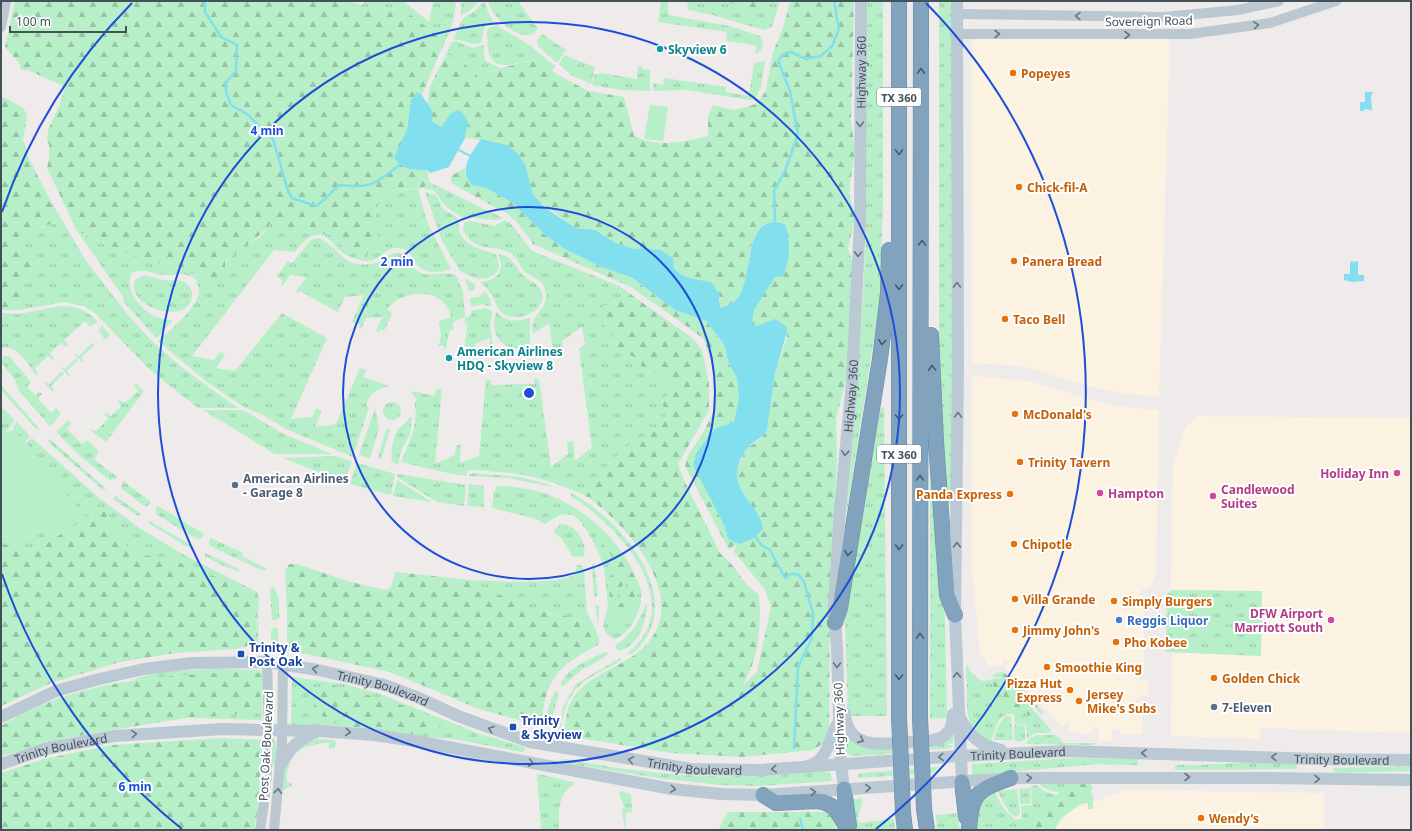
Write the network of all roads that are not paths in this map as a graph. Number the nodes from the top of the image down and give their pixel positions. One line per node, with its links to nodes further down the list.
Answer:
1 (6, 1): 9 (street)
2 (861, 1): 14 (main road, Highway 360, one-way to 14)
3 (899, 1): 11 (highway, TX 360, one-way to 11)
4 (921, 1): 12 (highway, TX 360, one-way to 4)
5 (957, 1): 8 (main road)
6 (1279, 1): 8 (street, Sovereign Road, one-way to 8)
7 (1330, 2): 10 (street, Sovereign Road, one-way to 7)
8 (958, 14): 10 (main road)
9 (1, 27)
10 (958, 34): 13 (main road, one-way to 10)
11 (899, 192): 14 (highway, one-way to 14); 42 (highway, TX 360, one-way to 42, bridge)
12 (922, 282): 13 (highway, one-way to 12); 43 (highway, TX 360, one-way to 12, bridge)
13 (955, 615): 18 (main road, one-way to 13)
14 (835, 623): 17 (main road, Highway 360, one-way to 17)
15 (267, 662): 16 (main road, Trinity Boulevard); 20 (main road, Trinity Boulevard); 22 (street, Post Oak Boulevard)
16 (283, 664): 23 (street, Post Oak Boulevard); 31 (main road, Trinity Boulevard, one-way to 16)
17 (838, 682): 18 (main road, one-way to 18); 21 (main road, Highway 360)
18 (957, 697): 19 (main road)
19 (958, 714): 25 (main road); 26 (main road)
20 (1, 717)
21 (838, 722): 30 (main road, Highway 360); 31 (main road)
22 (269, 729): 23 (main road, Trinity Boulevard); 28 (main road, Trinity Boulevard, one-way to 22); 37 (street, Post Oak Boulevard)
23 (282, 730): 24 (main road, Trinity Boulevard); 29 (street, Post Oak Boulevard)
24 (320, 731): 29 (main road); 36 (main road, Trinity Boulevard, one-way to 36)
25 (1018, 753): 26 (main road, Trinity Boulevard); 27 (main road, Trinity Boulevard, one-way to 25)
26 (960, 756): 30 (main road, Trinity Boulevard, one-way to 30); 34 (main road)
27 (1411, 760)
28 (1, 764)
29 (280, 764): 38 (street, Post Oak Boulevard, one-way to 29)
30 (841, 765): 31 (main road, Trinity Boulevard); 35 (main road, Highway 360)
31 (798, 768)
32 (1011, 778): 33 (main road, Trinity Boulevard, one-way to 33); 34 (main road, Trinity Boulevard); 44 (highway)
33 (1411, 780)
34 (962, 782): 35 (main road, Trinity Boulevard, one-way to 34); 44 (highway)
35 (844, 790): 36 (main road, Trinity Boulevard, one-way to 35); 41 (highway)
36 (763, 795): 41 (highway)
37 (264, 810): 38 (street); 39 (street, Post Oak Boulevard)
38 (274, 828): 40 (street)
39 (260, 830)
40 (263, 830)
41 (849, 830)
42 (905, 830)
43 (927, 830)
44 (968, 830)

